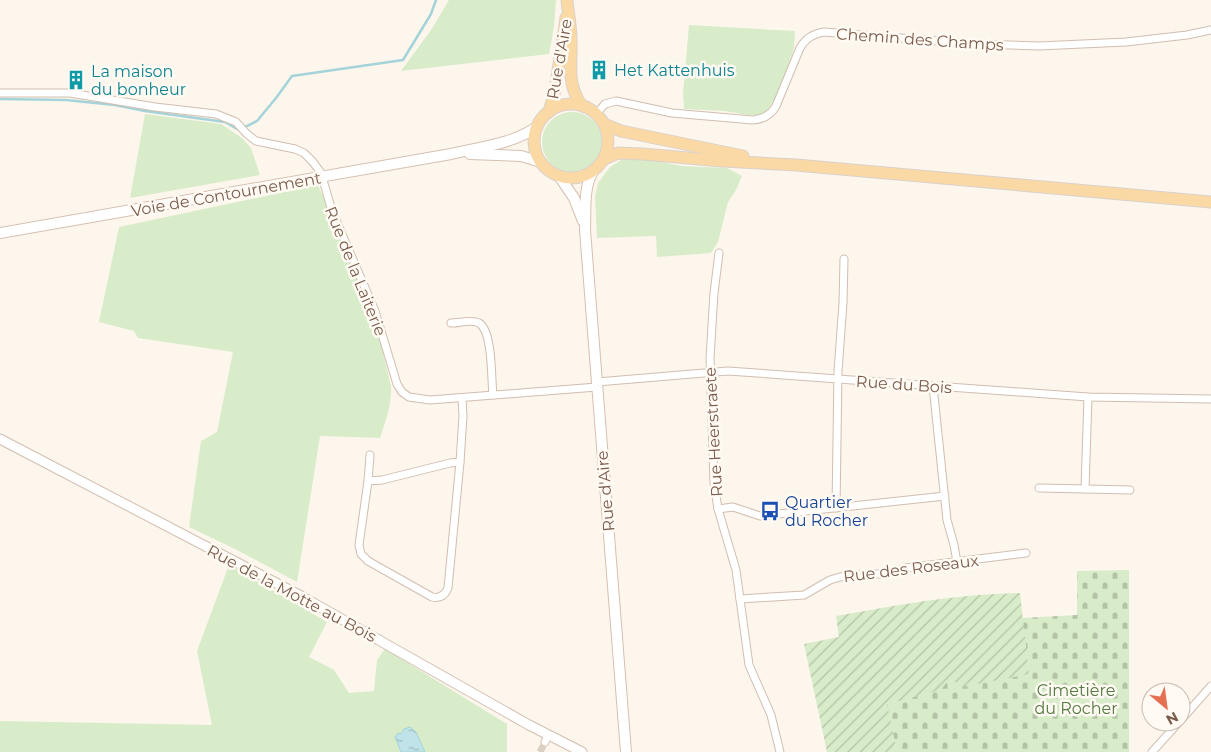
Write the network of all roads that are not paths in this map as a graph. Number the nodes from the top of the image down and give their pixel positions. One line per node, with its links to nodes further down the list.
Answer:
1 (568, 3): 4 (main road, Rue d'Aire); 5 (main road, Rue d'Aire)
2 (1211, 30): 6 (street, Chemin des Champs)
3 (0, 92): 15 (street, Rue de la Laiterie)
4 (582, 106): 5 (main road); 6 (main road)
5 (549, 112): 8 (main road)
6 (596, 114): 7 (main road)
7 (604, 124): 10 (main road); 12 (main road)
8 (538, 126): 9 (main road, Voie de Contournement); 11 (main road)
9 (451, 154): 11 (main road, Voie de Contournement); 15 (main road, Voie de Contournement)
10 (604, 158): 12 (main road); 13 (main road)
11 (541, 162): 14 (main road)
12 (796, 165): 16 (main road)
13 (593, 171): 14 (main road); 17 (main road, Rue d'Aire)
14 (558, 176): 17 (main road, Rue d'Aire)
15 (322, 177): 18 (main road, Voie de Contournement); 28 (street, Rue de la Laiterie)
16 (1211, 202)
17 (585, 230): 24 (main road, Rue d'Aire)
18 (0, 233)
19 (719, 253): 22 (street, Rue Heerstraete)
20 (844, 259): 23 (street)
21 (451, 323): 26 (street)
22 (710, 373): 23 (street, Rue du Bois); 24 (street, Rue du Bois); 39 (street, Rue Heerstraete)
23 (838, 379): 25 (street, Rue du Bois); 38 (street)
24 (597, 385): 26 (street, Rue de la Laiterie); 47 (main road, Rue d'Aire)
25 (933, 386): 27 (street, Rue du Bois); 37 (street)
26 (493, 395): 28 (street, Rue de la Laiterie)
27 (1088, 397): 29 (street, Rue du Bois); 35 (street)
28 (462, 398): 32 (street)
29 (1211, 399)
30 (0, 439): 46 (street, Rue de la Motte au Bois)
31 (370, 456): 33 (street)
32 (460, 462): 33 (street); 33 (street)
33 (368, 481)
34 (1039, 488): 35 (street)
35 (1085, 489): 36 (street)
36 (1130, 490)
37 (944, 496): 38 (street); 41 (street)
38 (836, 508): 39 (street)
39 (718, 509): 42 (street, Rue Heerstraete)
40 (1026, 553): 41 (street, Rue des Roseaux)
41 (957, 562): 42 (street, Rue des Roseaux)
42 (740, 600): 48 (street, Rue Heerstraete)
43 (1211, 686): 44 (street)
44 (1191, 709)
45 (1170, 732): 49 (street)
46 (582, 752)
47 (626, 752)
48 (780, 752)
49 (1152, 752)

